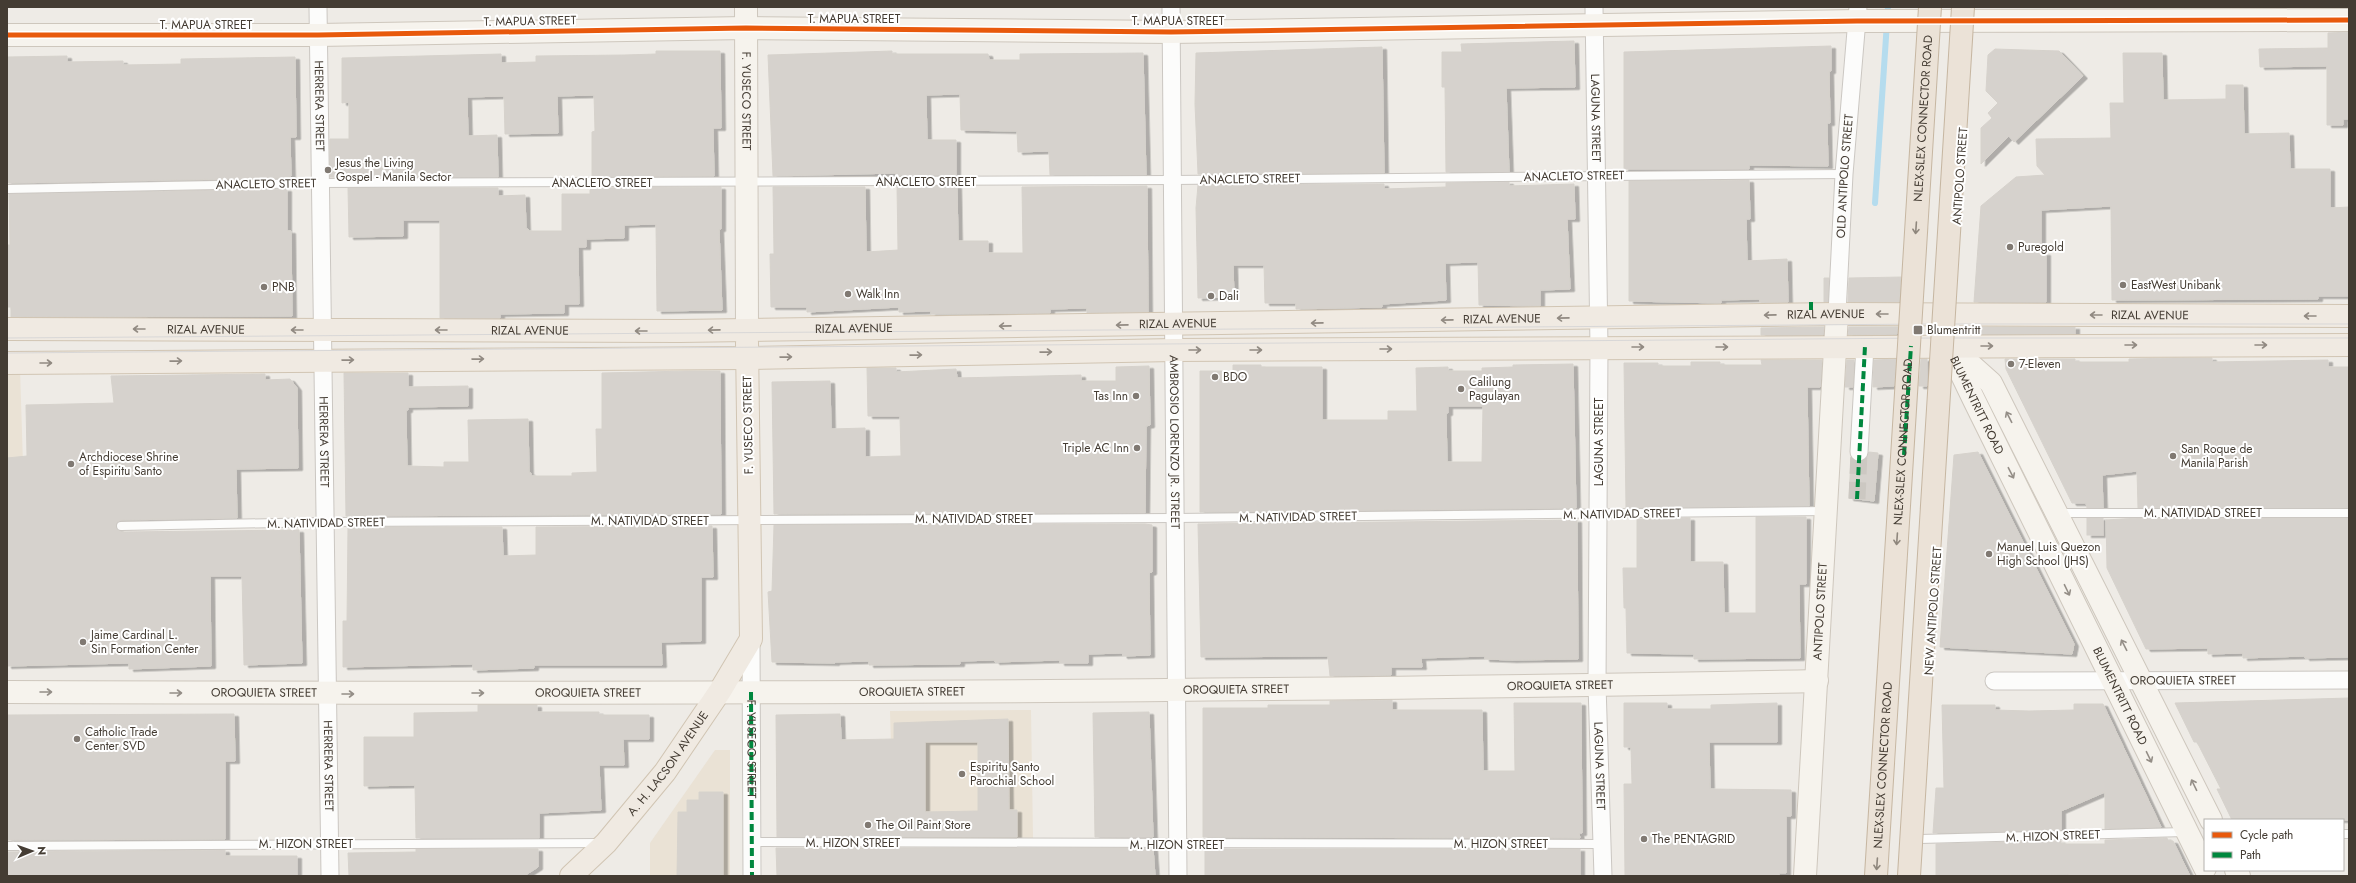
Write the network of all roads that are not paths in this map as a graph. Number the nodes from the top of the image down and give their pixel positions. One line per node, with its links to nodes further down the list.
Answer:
1 (318, 7): 12 (street, HERRERA STREET)
2 (746, 7): 9 (street, F. YUSECO STREET)
3 (1171, 7): 10 (street, AMBROSIO LORENZO JR. STREET)
4 (1930, 7): 75 (highway, NLEX-SLEX CONNECTOR ROAD, one-way to 75, bridge)
5 (1969, 12): 6 (street, T. MAPUA STREET); 8 (street, T. MAPUA STREET); 20 (street, ANTIPOLO STREET); 76 (highway, bridge)
6 (1857, 14): 7 (street, T. MAPUA STREET); 13 (street, OLD ANTIPOLO STREET)
7 (1595, 16): 10 (street, T. MAPUA STREET); 14 (street, LAGUNA STREET)
8 (2349, 20)
9 (746, 28): 10 (street, T. MAPUA STREET); 12 (street, T. MAPUA STREET); 17 (street, F. YUSECO STREET)
10 (1171, 32): 15 (street, AMBROSIO LORENZO JR. STREET)
11 (7, 35): 12 (street, T. MAPUA STREET)
12 (318, 35): 16 (street, HERRERA STREET)
13 (1844, 174): 14 (lane, ANACLETO STREET); 19 (street, OLD ANTIPOLO STREET)
14 (1597, 176): 15 (lane, ANACLETO STREET); 22 (street, LAGUNA STREET)
15 (1174, 180): 17 (lane, ANACLETO STREET); 23 (street, AMBROSIO LORENZO JR. STREET)
16 (320, 183): 17 (lane, ANACLETO STREET); 18 (lane, ANACLETO STREET); 25 (street, HERRERA STREET)
17 (747, 183): 26 (street, F. YUSECO STREET)
18 (7, 189)
19 (1837, 314): 20 (main road, RIZAL AVENUE, one-way to 19); 22 (main road, RIZAL AVENUE, one-way to 22); 28 (street, OLD ANTIPOLO STREET)
20 (1950, 314): 21 (main road, RIZAL AVENUE, one-way to 20); 31 (street, ANTIPOLO STREET)
21 (2349, 316)
22 (1599, 318): 23 (main road, RIZAL AVENUE, one-way to 23); 32 (street, LAGUNA STREET)
23 (1175, 324): 26 (main road, RIZAL AVENUE, one-way to 26); 33 (street, AMBROSIO LORENZO JR. STREET)
24 (7, 329): 25 (main road, RIZAL AVENUE, one-way to 24)
25 (321, 330): 26 (main road, RIZAL AVENUE, one-way to 25); 35 (street, HERRERA STREET)
26 (747, 330): 34 (main road, F. YUSECO STREET)
27 (2349, 345): 31 (main road, one-way to 27)
28 (1836, 346): 29 (main road); 32 (main road, one-way to 28); 39 (street, ANTIPOLO STREET)
29 (1864, 346): 30 (main road); 37 (street)
30 (1911, 346): 31 (main road); 38 (street)
31 (1948, 346): 40 (street, BLUMENTRITT ROAD, one-way to 31); 48 (street, BLUMENTRITT ROAD, one-way to 48); 61 (street, NEW ANTIPOLO STREET)
32 (1600, 347): 33 (main road, one-way to 32); 42 (street, LAGUNA STREET)
33 (1174, 350): 34 (main road, one-way to 33); 43 (street, AMBROSIO LORENZO JR. STREET)
34 (747, 358): 35 (main road, one-way to 34); 44 (main road, F. YUSECO STREET)
35 (322, 360): 36 (main road, one-way to 35); 45 (street, HERRERA STREET)
36 (7, 363)
37 (1859, 452)
38 (1904, 455)
39 (1826, 511): 42 (lane, M. NATIVIDAD STREET); 51 (street, ANTIPOLO STREET)
40 (2058, 513): 41 (lane, M. NATIVIDAD STREET); 49 (street, BLUMENTRITT ROAD, one-way to 40)
41 (2349, 513)
42 (1598, 514): 43 (lane, M. NATIVIDAD STREET); 53 (street, LAGUNA STREET)
43 (1175, 518): 44 (lane, M. NATIVIDAD STREET); 54 (street, AMBROSIO LORENZO JR. STREET)
44 (750, 521): 45 (lane, M. NATIVIDAD STREET); 47 (main road, F. YUSECO STREET)
45 (324, 522): 46 (lane, M. NATIVIDAD STREET); 58 (street, HERRERA STREET)
46 (121, 526)
47 (751, 639): 55 (main road, A. H. LACSON AVENUE); 57 (street, F. YUSECO STREET)
48 (2111, 680): 49 (street, OROQUIETA STREET); 52 (street, OROQUIETA STREET); 60 (street, BLUMENTRITT ROAD, one-way to 60)
49 (2142, 680): 50 (street, OROQUIETA STREET); 59 (street, BLUMENTRITT ROAD, one-way to 49)
50 (2349, 680)
51 (1817, 681): 53 (street, OROQUIETA STREET); 74 (street, ANTIPOLO STREET)
52 (1994, 681)
53 (1597, 685): 54 (street, OROQUIETA STREET); 65 (street, LAGUNA STREET)
54 (1176, 688): 57 (street, OROQUIETA STREET); 66 (street, AMBROSIO LORENZO JR. STREET)
55 (720, 691): 57 (street, OROQUIETA STREET); 58 (street, OROQUIETA STREET, one-way to 55); 63 (main road, A. H. LACSON AVENUE)
56 (7, 692): 58 (street, OROQUIETA STREET, one-way to 58)
57 (751, 692): 62 (street, F. YUSECO STREET)
58 (327, 694): 64 (street, HERRERA STREET)
59 (2211, 819)
60 (2186, 832): 61 (lane, M. HIZON STREET); 68 (street, BLUMENTRITT ROAD)
61 (1920, 840): 77 (street, NEW ANTIPOLO STREET)
62 (752, 842): 66 (lane, M. HIZON STREET); 71 (street, F. YUSECO STREET)
63 (606, 843): 64 (lane, M. HIZON STREET); 70 (main road, A. H. LACSON AVENUE)
64 (329, 844): 67 (lane, M. HIZON STREET); 69 (street, HERRERA STREET)
65 (1602, 844): 66 (lane, M. HIZON STREET); 73 (street, LAGUNA STREET)
66 (1177, 845): 72 (street, AMBROSIO LORENZO JR. STREET)
67 (7, 846)
68 (2204, 865)
69 (330, 876)
70 (571, 876)
71 (752, 876)
72 (1178, 876)
73 (1603, 876)
74 (1805, 876)
75 (1876, 876)
76 (1909, 876)
77 (1918, 876)

